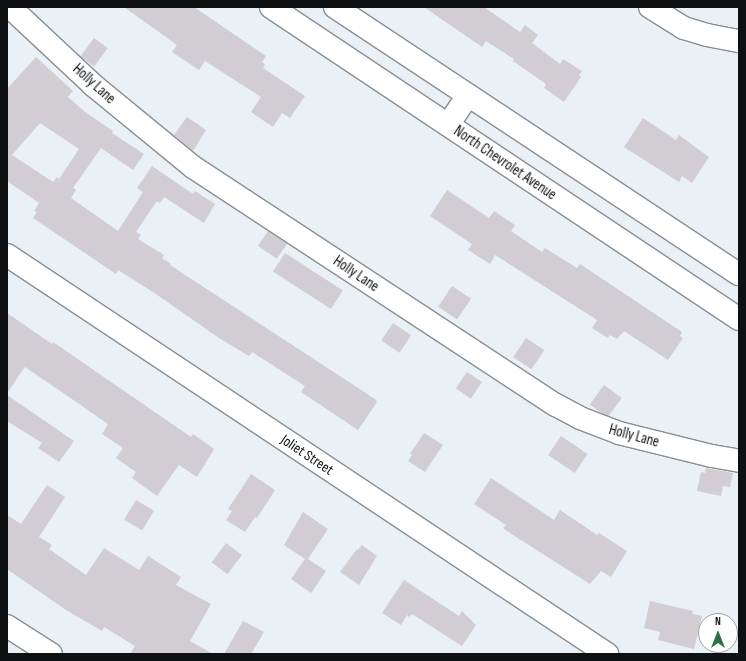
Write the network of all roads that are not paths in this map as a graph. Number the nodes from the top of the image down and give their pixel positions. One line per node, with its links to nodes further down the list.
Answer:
1 (271, 7): 7 (street, North Chevrolet Avenue)
2 (335, 7): 6 (street)
3 (650, 7): 5 (street)
4 (13, 12): 11 (street, Holly Lane)
5 (739, 41)
6 (468, 95): 7 (street); 9 (street)
7 (448, 125): 10 (street, North Chevrolet Avenue)
8 (7, 255): 14 (street, Joliet Street)
9 (739, 274)
10 (739, 319)
11 (739, 461)
12 (7, 626): 13 (street)
13 (50, 654)
14 (607, 654)

